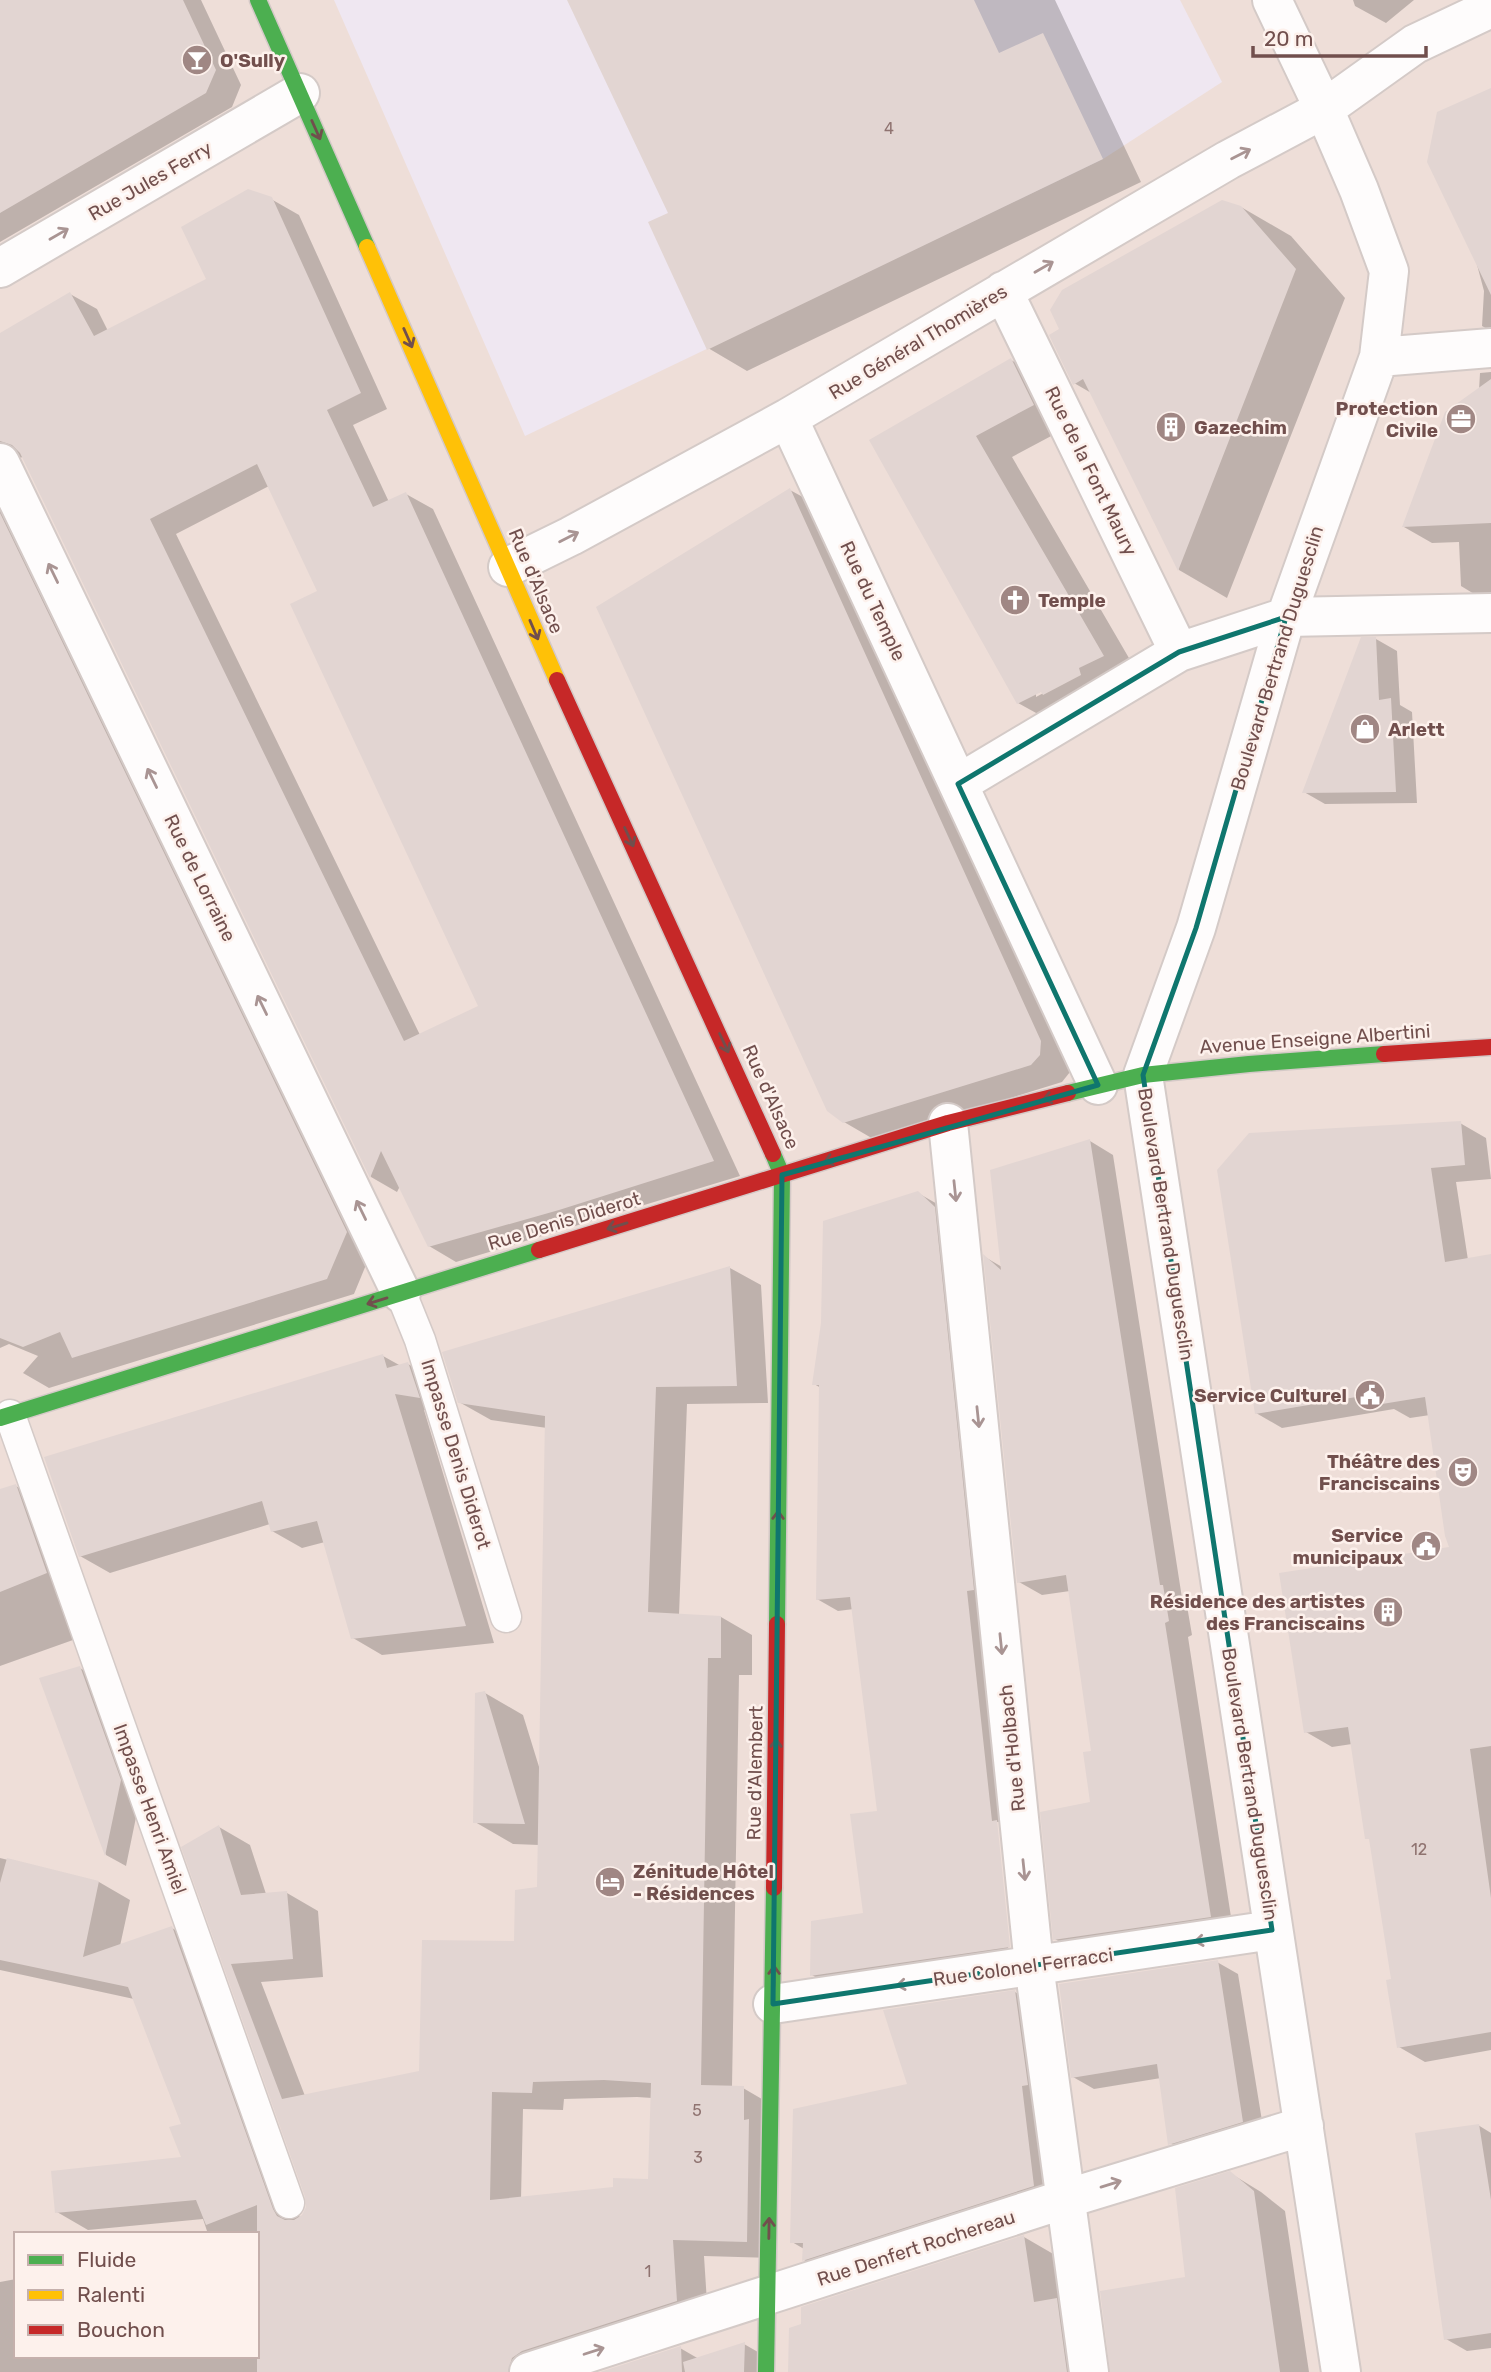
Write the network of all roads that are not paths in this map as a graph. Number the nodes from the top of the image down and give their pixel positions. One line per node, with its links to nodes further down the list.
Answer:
1 (258, 0): 7 (street, Rue d'Alsace)
2 (1272, 0): 8 (street, Boulevard Bertrand Duguesclin)
3 (1454, 0): 6 (street)
4 (1491, 8): 6 (street)
5 (1491, 37): 6 (street)
6 (1415, 44): 8 (street, Rue Général Thomières)
7 (300, 93): 9 (street, Rue Jules Ferry, one-way to 7); 15 (street, Rue d'Alsace, one-way to 15)
8 (1325, 109): 10 (street, Rue Général Thomières, one-way to 8); 12 (street, Boulevard Bertrand Duguesclin)
9 (0, 268)
10 (1003, 291): 13 (street, Rue Général Thomières); 18 (street, Rue de la Font Maury)
11 (1491, 348): 12 (street)
12 (1379, 357): 17 (street, Boulevard Bertrand Duguesclin)
13 (788, 418): 15 (street, Rue Général Thomières, one-way to 13); 19 (street, Rue du Temple)
14 (0, 463): 25 (street, Rue de Lorraine, one-way to 14)
15 (508, 567): 24 (street, Rue d'Alsace, one-way to 24)
16 (1491, 613): 17 (street)
17 (1286, 617): 18 (street); 21 (street, Boulevard Bertrand Duguesclin)
18 (1179, 652): 19 (street)
19 (958, 784): 22 (street, Rue du Temple)
20 (1491, 1047): 21 (street, Avenue Enseigne Albertini)
21 (1143, 1075): 22 (street, Rue Denis Diderot); 28 (street, Boulevard Bertrand Duguesclin)
22 (1098, 1085): 23 (street, Rue Denis Diderot, one-way to 23)
23 (948, 1123): 24 (street, Rue Denis Diderot, one-way to 24); 29 (street, Rue d'Holbach, one-way to 29)
24 (782, 1175): 25 (street, Rue Denis Diderot, one-way to 25); 30 (street, Rue d'Alembert, one-way to 24)
25 (401, 1293): 26 (street, Rue Denis Diderot, one-way to 26); 27 (lane, Impasse Denis Diderot)
26 (5, 1416): 33 (lane, Impasse Henri Amiel)
27 (506, 1617)
28 (1272, 1930): 29 (street, Rue Colonel Ferracci, one-way to 29); 31 (street, Boulevard Bertrand Duguesclin)
29 (1034, 1965): 30 (street, Rue Colonel Ferracci, one-way to 30); 32 (street, Rue d'Holbach)
30 (773, 2004): 34 (street, Rue d'Alembert, one-way to 30)
31 (1304, 2126): 32 (street, Rue Denfert Rochereau, one-way to 31); 38 (street, Boulevard Bertrand Duguesclin)
32 (1065, 2199): 34 (street, Rue Denfert Rochereau); 37 (street, Rue d'Holbach)
33 (289, 2203)
34 (767, 2297): 35 (street, Rue Denfert Rochereau, one-way to 34); 36 (street, Rue d'Alembert)
35 (529, 2372)
36 (766, 2372)
37 (1089, 2372)
38 (1341, 2372)

